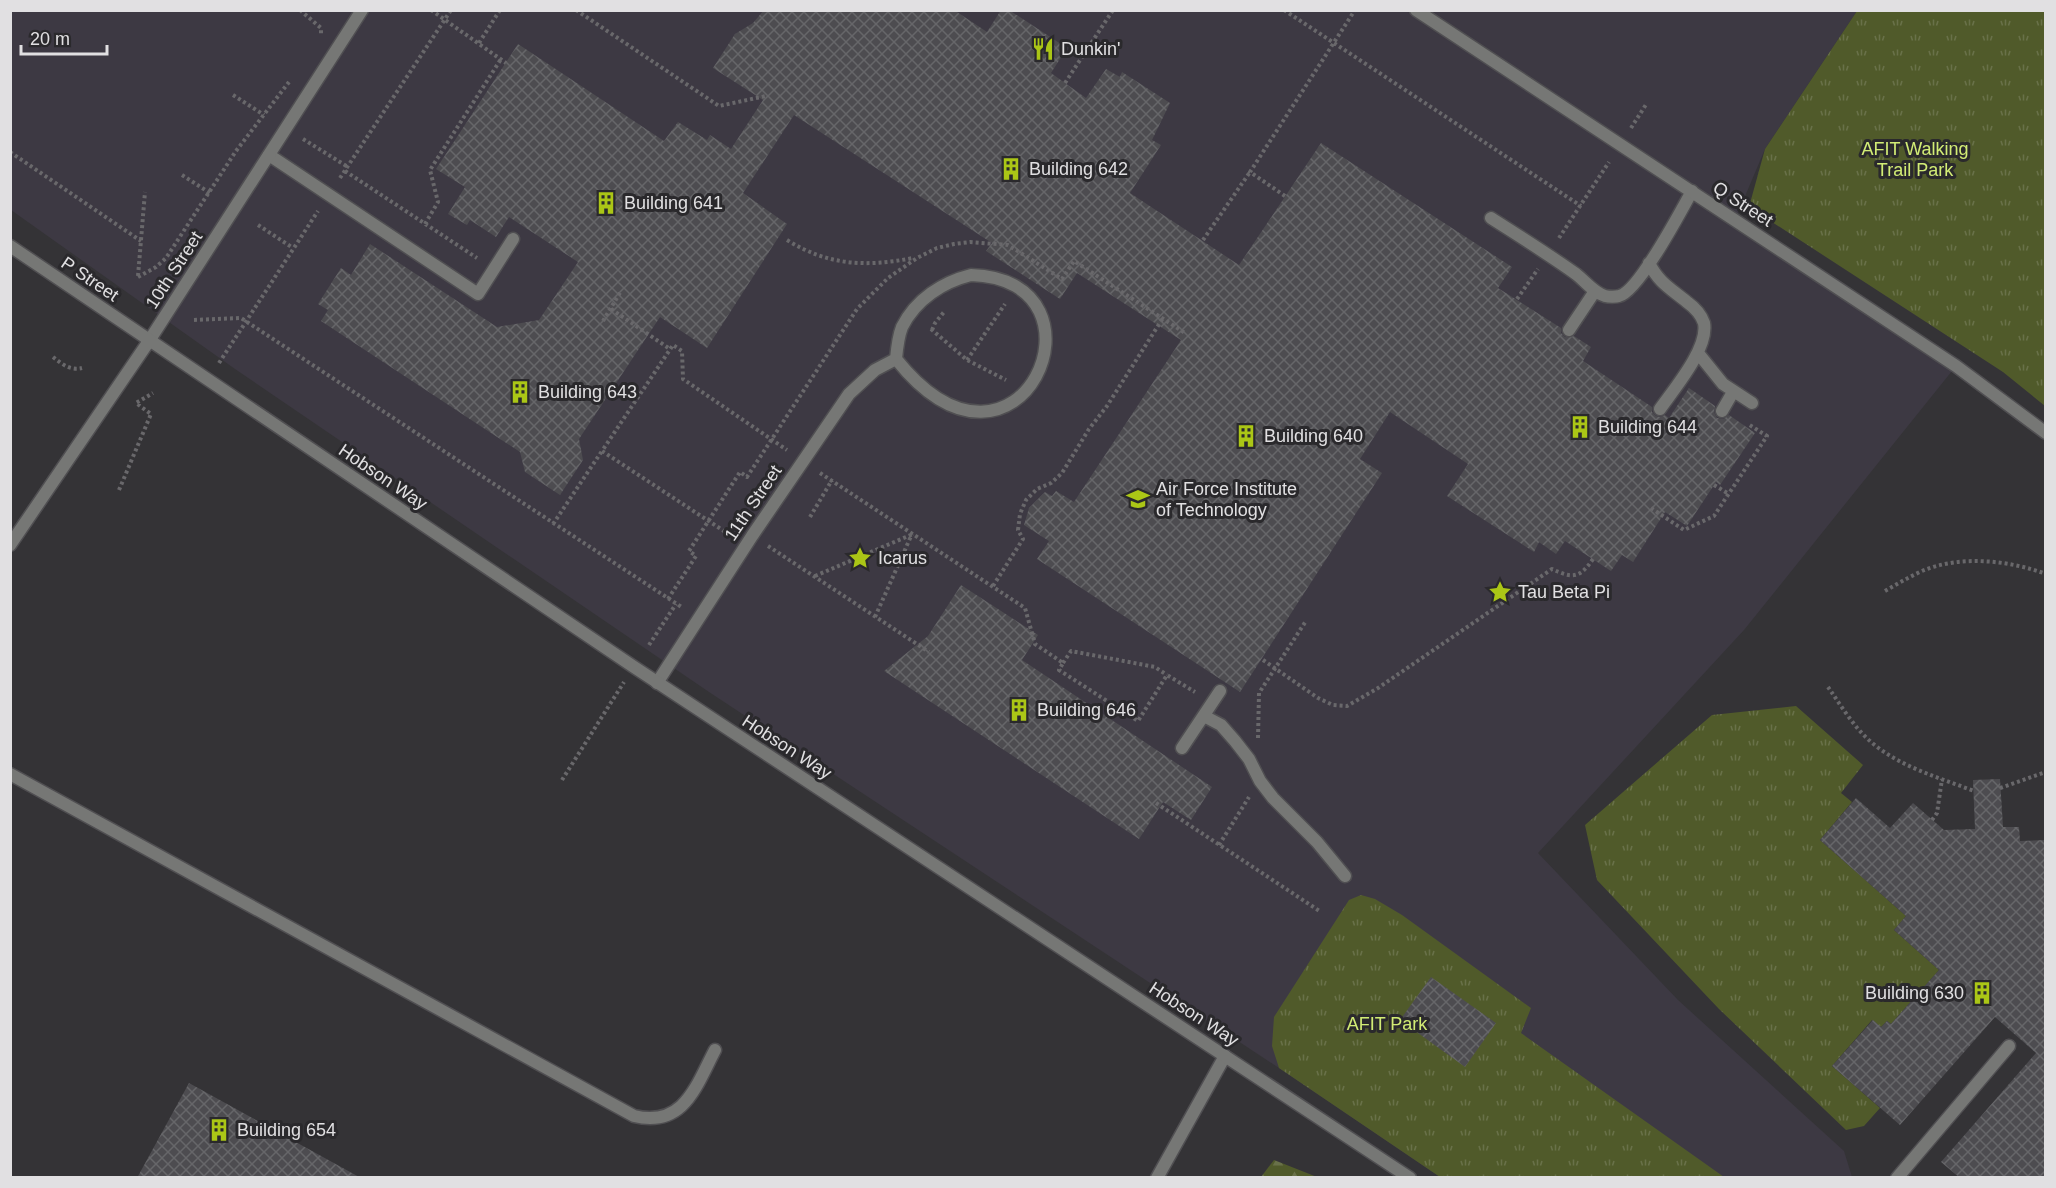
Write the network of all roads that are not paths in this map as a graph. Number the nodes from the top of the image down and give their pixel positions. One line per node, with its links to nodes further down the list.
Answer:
1 (362, 10): 3 (street, 10th Street)
2 (1416, 10): 4 (street, Q Street)
3 (269, 155): 6 (street); 11 (street, 10th Street)
4 (1692, 191): 8 (street); 18 (street, Q Street)
5 (1491, 218): 9 (street)
6 (513, 239)
7 (10, 246): 11 (street, P Street)
8 (1649, 263): 9 (street); 12 (street)
9 (1595, 291): 10 (street)
10 (1569, 330)
11 (149, 341): 19 (street, 10th Street); 20 (street, Hobson Way)
12 (1698, 353): 14 (street); 16 (street)
13 (896, 359): 13 (street); 20 (street, 11th Street)
14 (1733, 392): 15 (street); 17 (street)
15 (1752, 403)
16 (1660, 409)
17 (1722, 411)
18 (2046, 433)
19 (10, 545)
20 (657, 683): 28 (street, Hobson Way)
21 (1220, 691): 22 (street)
22 (1204, 716): 23 (street); 25 (street)
23 (1182, 748)
24 (10, 774): 27 (street)
25 (1345, 876)
26 (2009, 1046): 31 (street)
27 (715, 1050)
28 (1225, 1056): 29 (street); 30 (street, Hobson Way)
29 (1157, 1178)
30 (1410, 1178)
31 (1897, 1178)

